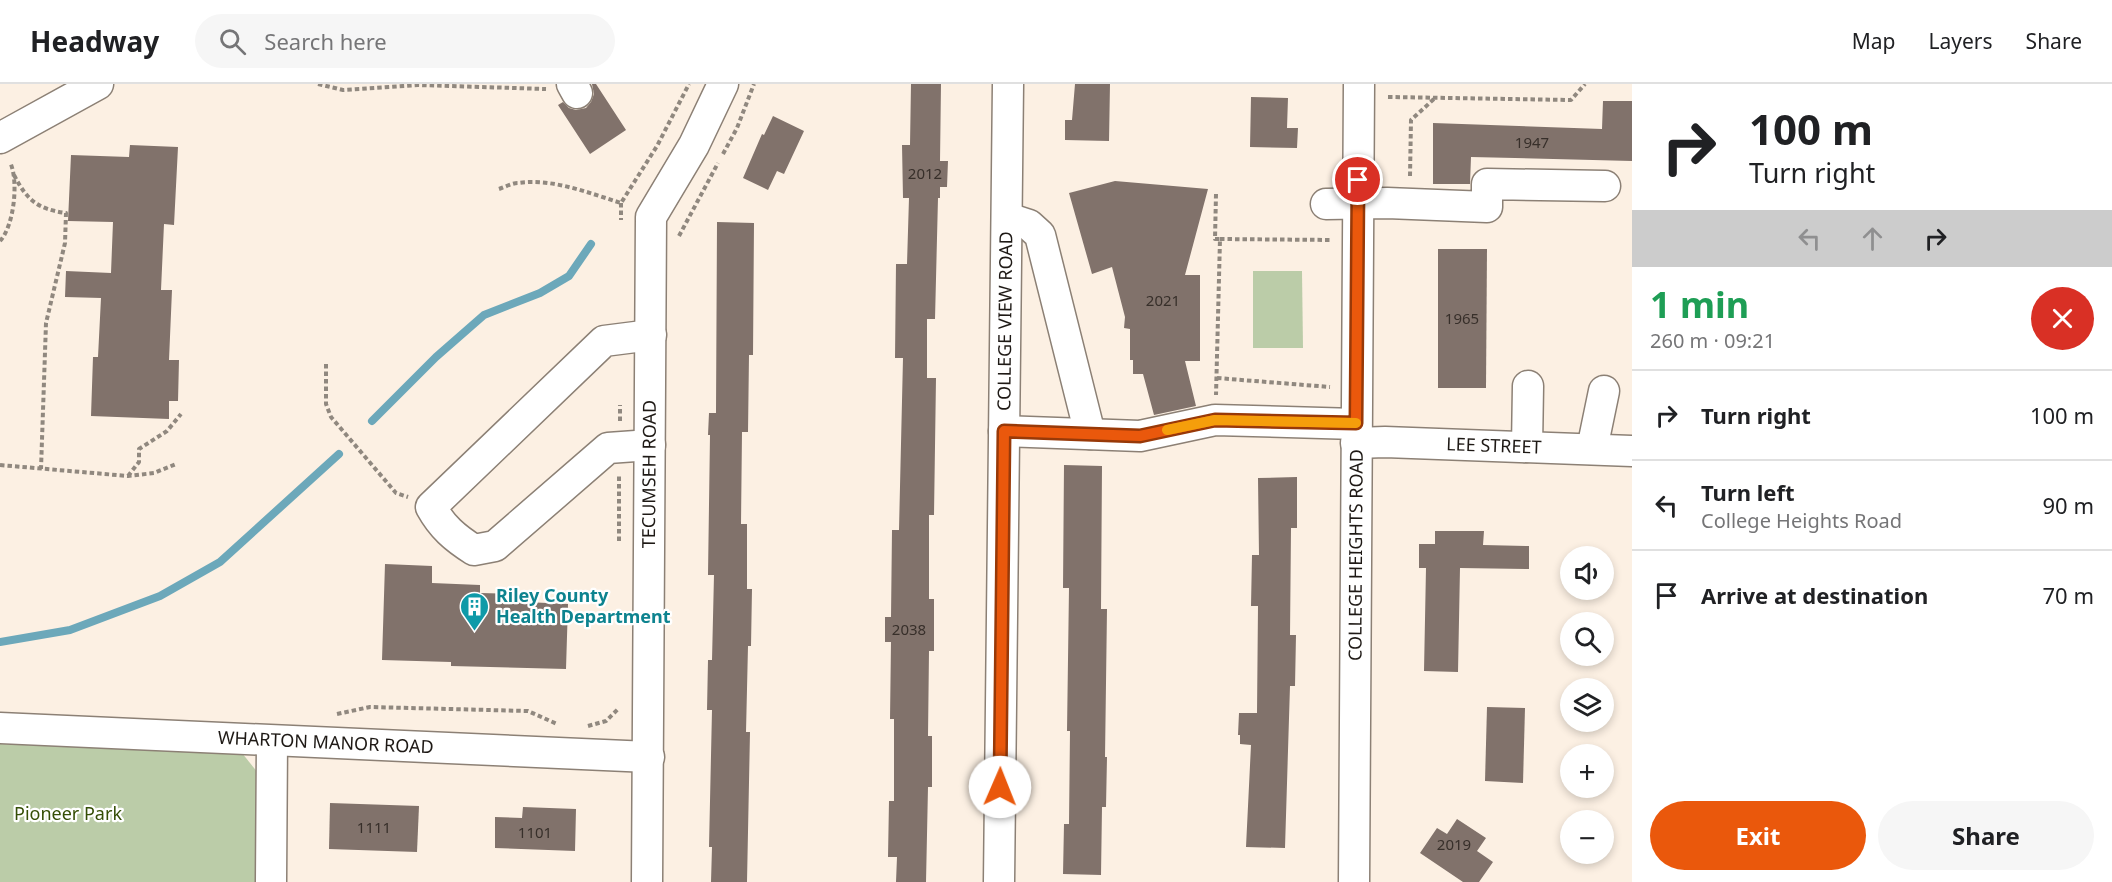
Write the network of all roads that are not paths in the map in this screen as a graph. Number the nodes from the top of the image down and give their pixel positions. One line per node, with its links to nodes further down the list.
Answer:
1 (98, 84): 5 (street)
2 (723, 84): 10 (street, TECUMSEH ROAD)
3 (1008, 84): 9 (street, COLLEGE VIEW ROAD)
4 (1359, 84): 7 (street, COLLEGE HEIGHTS ROAD)
5 (5, 150)
6 (1605, 186): 7 (street)
7 (1358, 203): 8 (street); 14 (street, COLLEGE HEIGHTS ROAD)
8 (1326, 204)
9 (1007, 218): 13 (street, COLLEGE VIEW ROAD); 15 (street)
10 (651, 335): 16 (street, TECUMSEH ROAD); 16 (street)
11 (1528, 386): 17 (street)
12 (1604, 391): 18 (street)
13 (1004, 431): 15 (street, LEE STREET); 25 (street, COLLEGE VIEW ROAD)
14 (1356, 433): 15 (street, LEE STREET); 17 (street, LEE STREET); 26 (street, COLLEGE HEIGHTS ROAD)
15 (1090, 434)
16 (650, 445): 22 (street, TECUMSEH ROAD)
17 (1527, 447): 18 (street, LEE STREET)
18 (1592, 450): 19 (street, LEE STREET)
19 (1632, 451)
20 (0, 728): 21 (street, WHARTON MANOR ROAD)
21 (272, 741): 22 (street, WHARTON MANOR ROAD); 23 (street)
22 (649, 757): 24 (street, TECUMSEH ROAD)
23 (272, 882)
24 (647, 882)
25 (999, 882)
26 (1354, 882)

